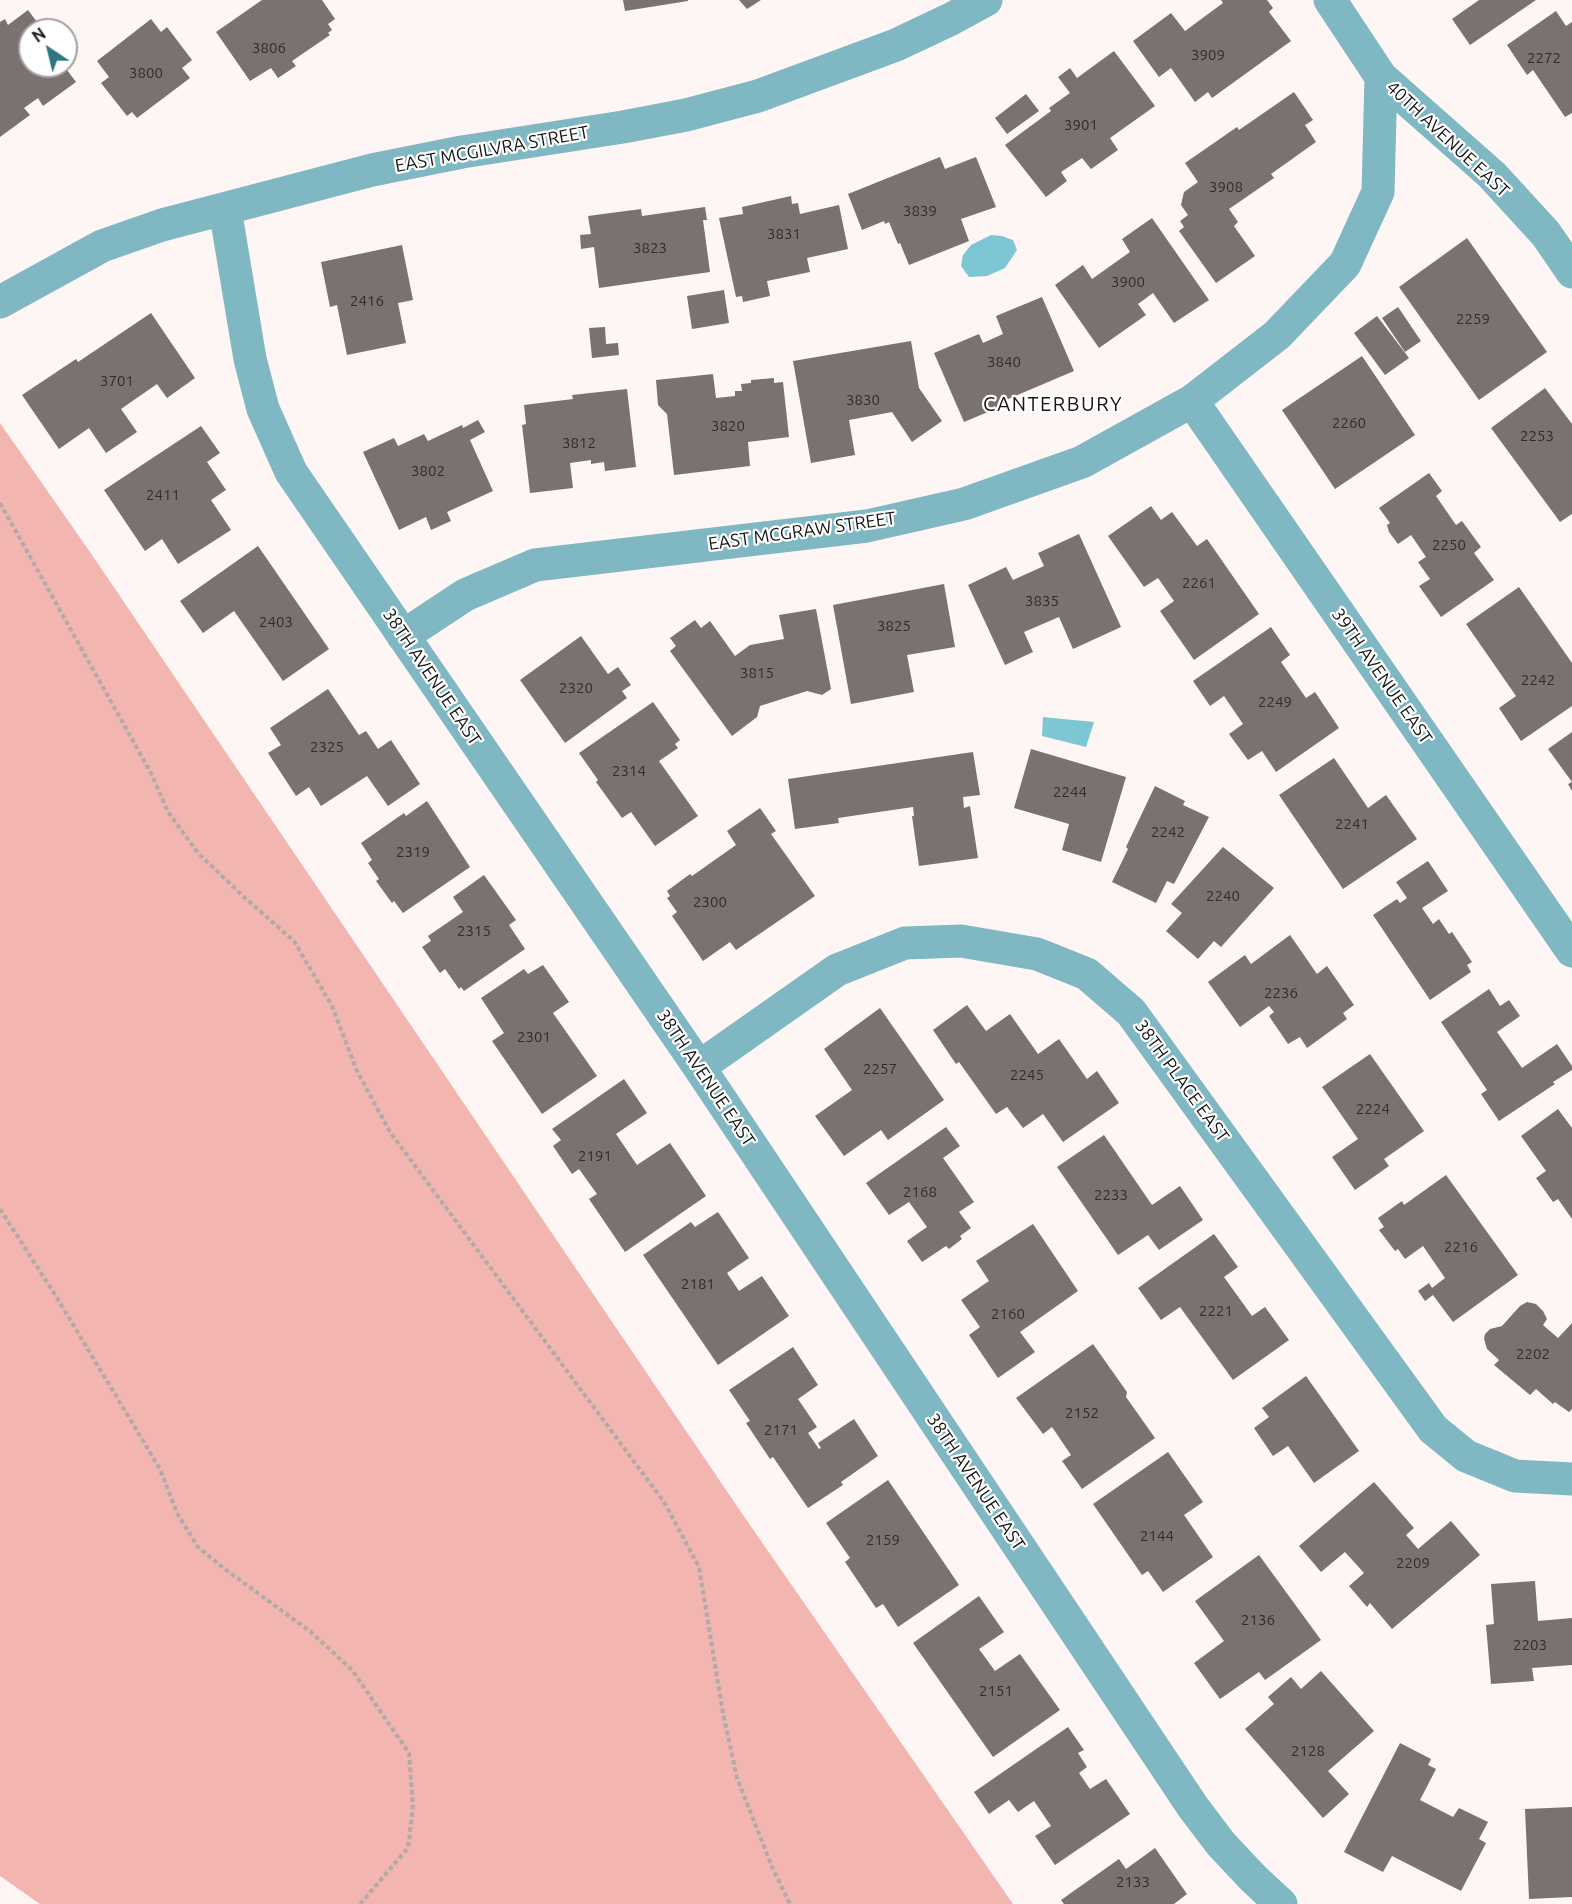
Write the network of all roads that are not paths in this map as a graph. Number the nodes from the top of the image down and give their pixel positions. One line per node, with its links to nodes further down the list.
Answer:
1 (986, 0): 3 (street, EAST MCGILVRA STREET)
2 (1330, 0): 4 (street, 40TH AVENUE EAST)
3 (945, 10): 5 (street, EAST MCGILVRA STREET)
4 (1382, 77): 6 (street, 40TH AVENUE EAST); 8 (street, EAST MCGRAW STREET)
5 (225, 209): 7 (street, EAST MCGILVRA STREET); 9 (street, 38TH AVENUE EAST)
6 (1572, 272)
7 (0, 302)
8 (1192, 401): 9 (street, EAST MCGRAW STREET); 10 (street, 39TH AVENUE EAST)
9 (403, 636): 11 (street, 38TH AVENUE EAST)
10 (1572, 951)
11 (699, 1067): 12 (street, 38TH PLACE EAST); 13 (street, 38TH AVENUE EAST)
12 (1568, 1479)
13 (1281, 1904)

